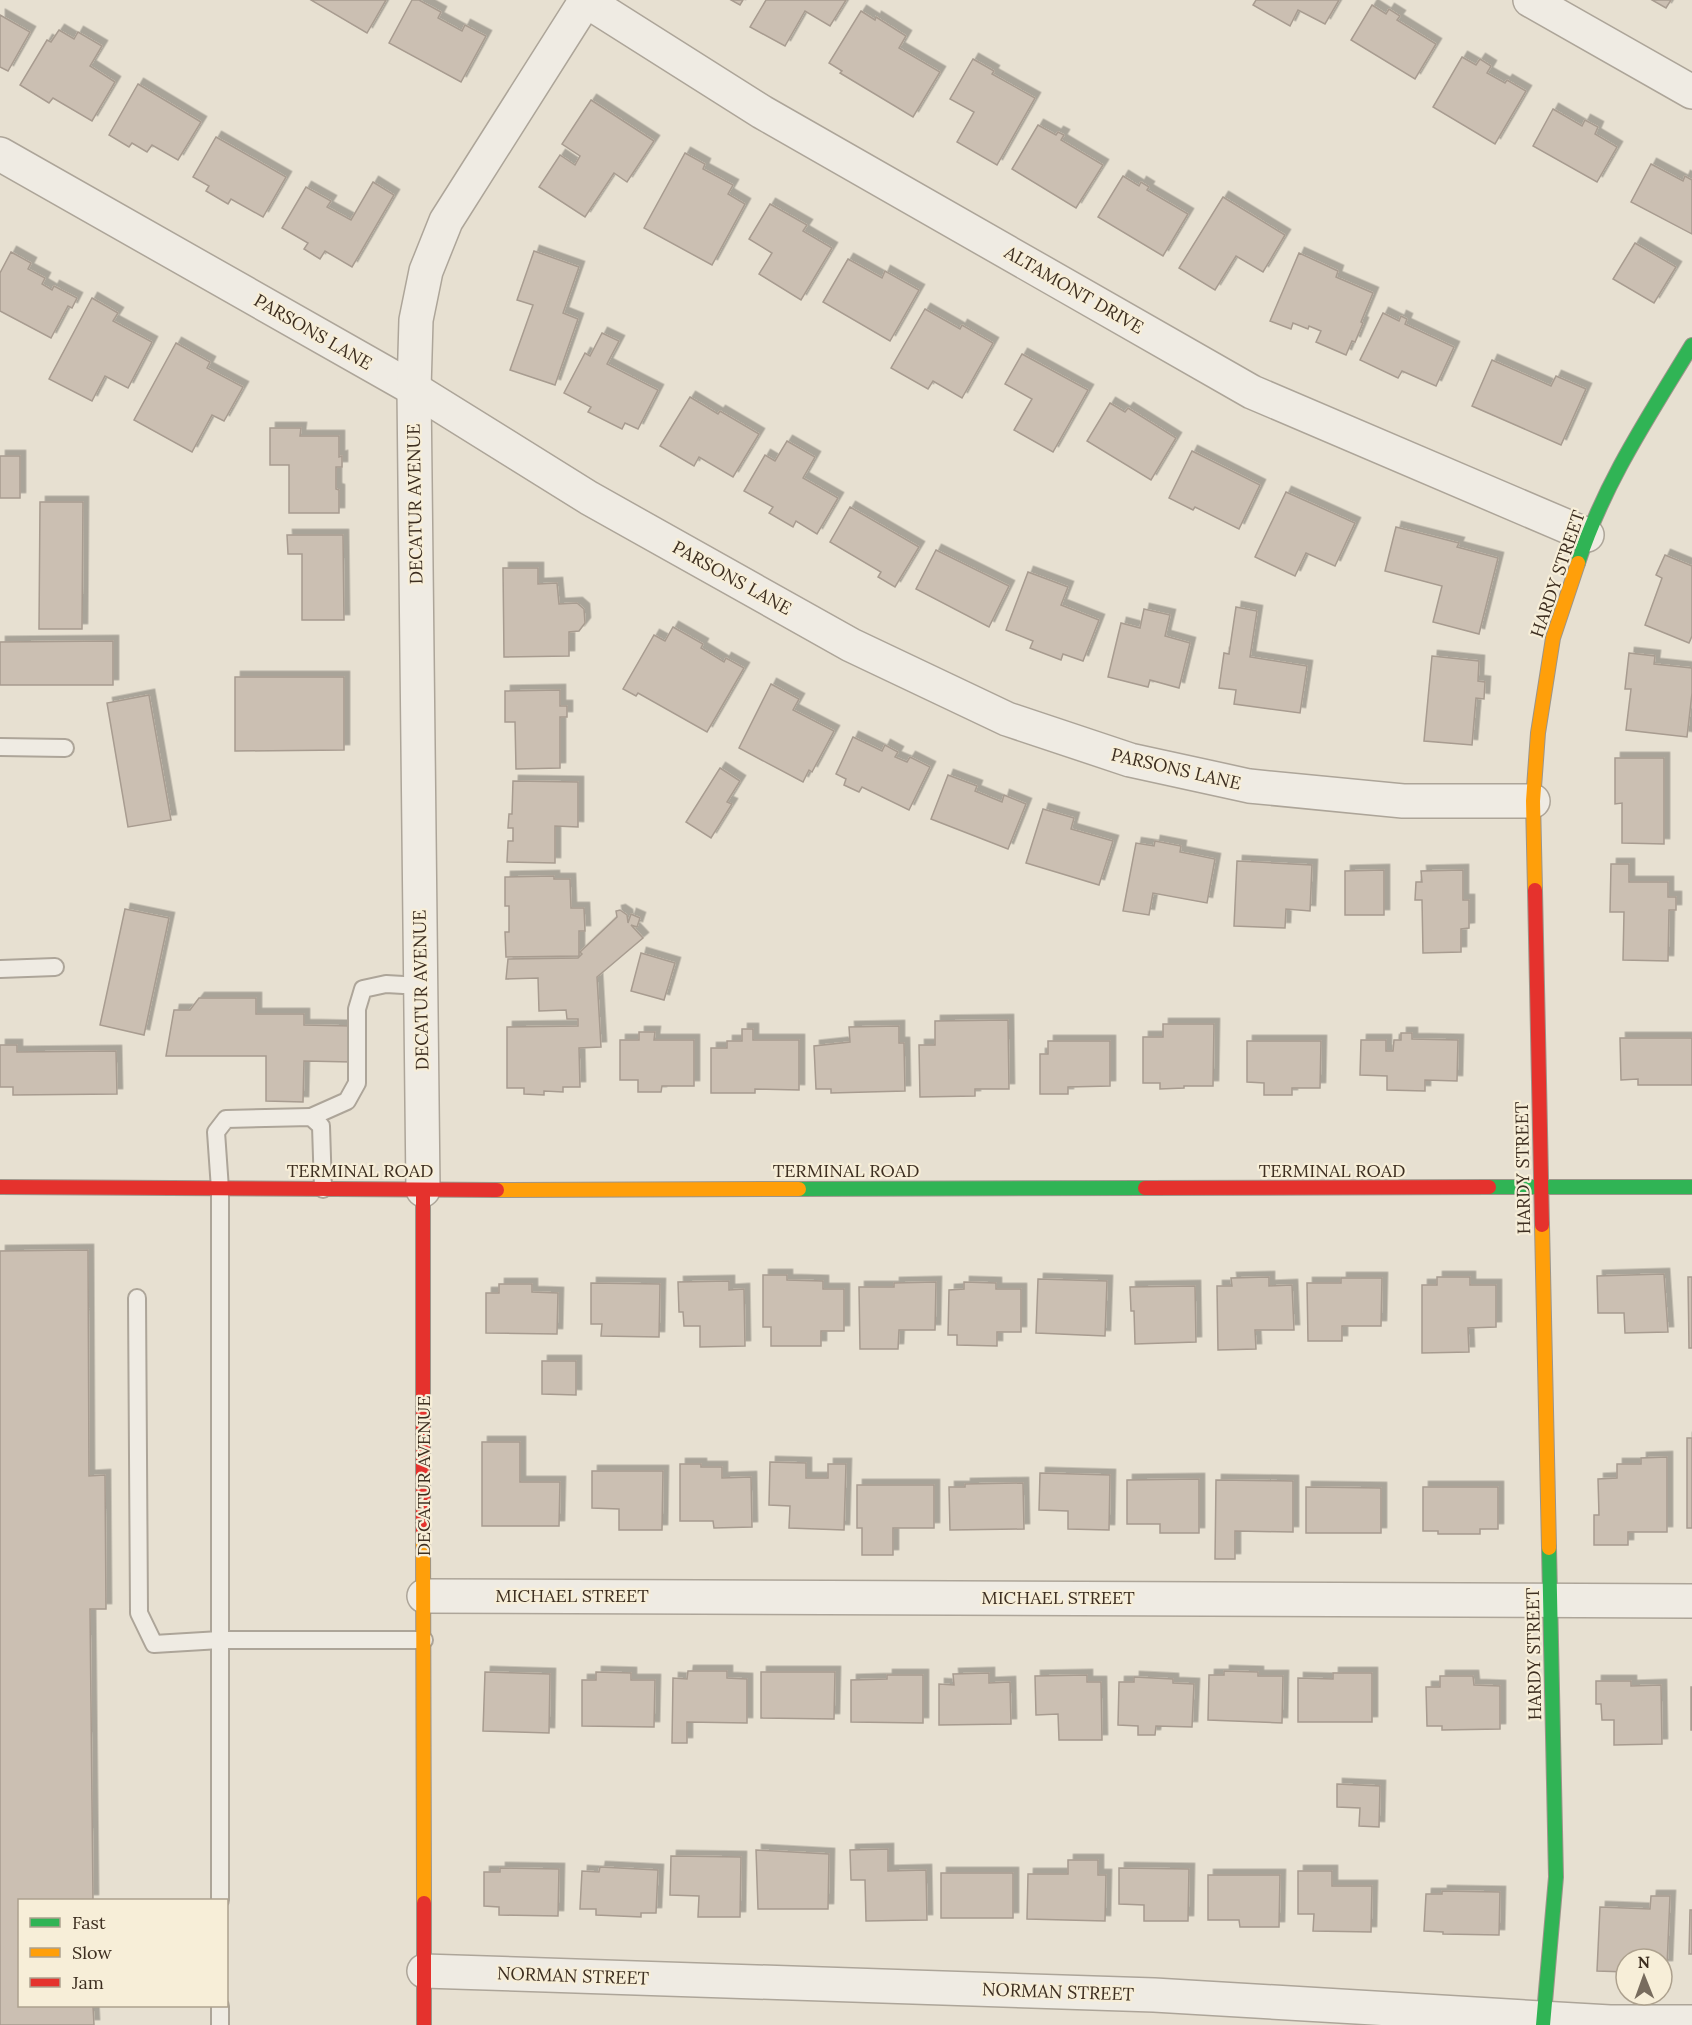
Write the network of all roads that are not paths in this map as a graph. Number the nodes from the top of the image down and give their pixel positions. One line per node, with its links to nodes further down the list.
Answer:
1 (586, 0): 6 (street, DECATUR AVENUE); 7 (street, ALTAMONT DRIVE)
2 (1530, 0): 3 (street)
3 (1692, 92)
4 (0, 154): 6 (street, PARSONS LANE)
5 (1692, 345): 7 (main road, HARDY STREET)
6 (414, 389): 10 (street, PARSONS LANE); 13 (street, DECATUR AVENUE)
7 (1587, 536): 10 (main road, HARDY STREET)
8 (0, 747): 9 (lane)
9 (65, 748)
10 (1533, 801): 17 (main road, HARDY STREET)
11 (55, 967): 12 (lane)
12 (0, 969)
13 (421, 986): 14 (lane); 20 (street, DECATUR AVENUE)
14 (311, 1117): 18 (lane); 19 (lane)
15 (0, 1187): 18 (main road, TERMINAL ROAD)
16 (1692, 1187): 17 (main road, TERMINAL ROAD)
17 (1542, 1188): 20 (main road, TERMINAL ROAD); 23 (main road, HARDY STREET)
18 (220, 1189): 19 (main road, TERMINAL ROAD); 25 (lane)
19 (323, 1189): 20 (main road, TERMINAL ROAD)
20 (423, 1190): 22 (main road, DECATUR AVENUE)
21 (137, 1298): 25 (lane)
22 (424, 1596): 23 (street, MICHAEL STREET); 26 (main road, DECATUR AVENUE)
23 (1552, 1600): 24 (street, MICHAEL STREET); 30 (main road, HARDY STREET)
24 (1692, 1601)
25 (220, 1640): 26 (lane); 27 (lane)
26 (424, 1640): 28 (main road, DECATUR AVENUE)
27 (220, 1899)
28 (424, 1971): 30 (street, NORMAN STREET); 33 (main road, DECATUR AVENUE)
29 (220, 2007): 32 (lane)
30 (1543, 2022): 31 (street, NORMAN STREET)
31 (1692, 2022)
32 (220, 2025)
33 (424, 2025)

